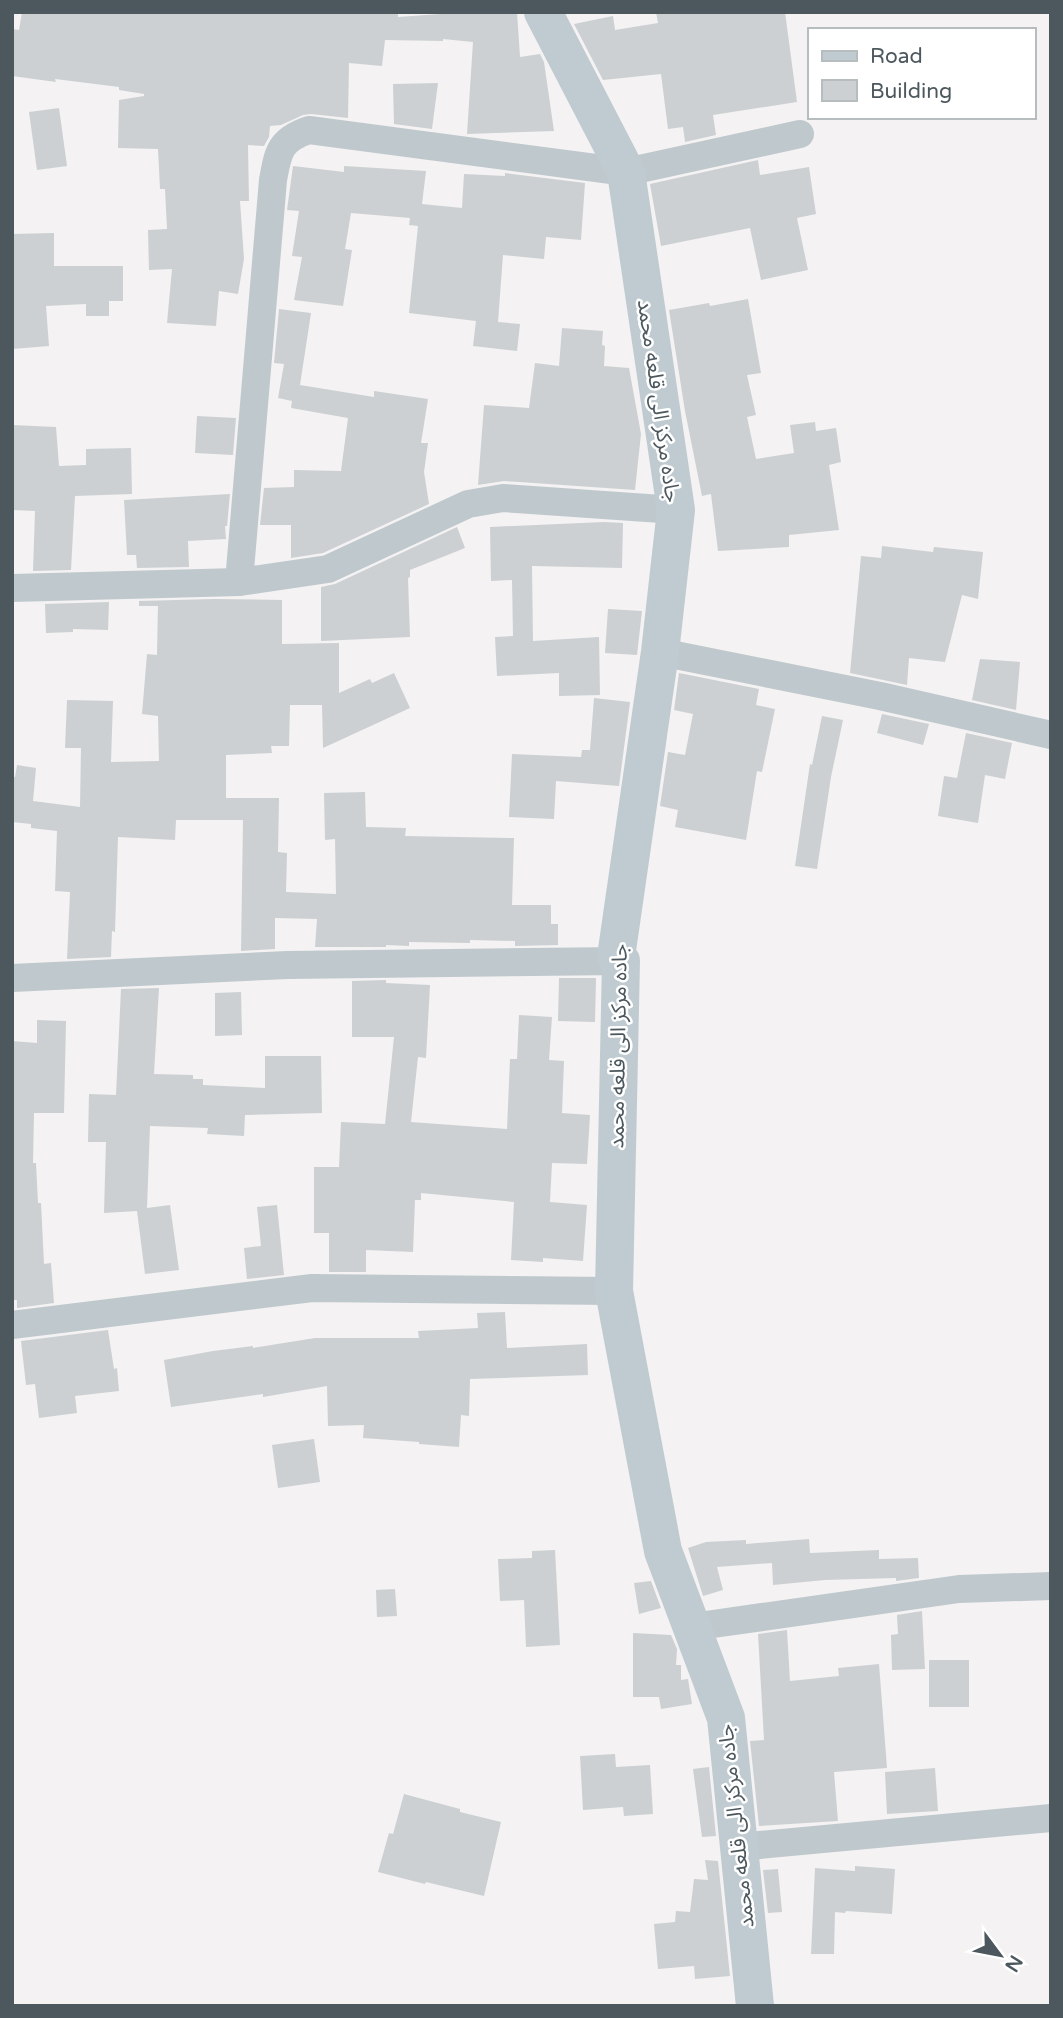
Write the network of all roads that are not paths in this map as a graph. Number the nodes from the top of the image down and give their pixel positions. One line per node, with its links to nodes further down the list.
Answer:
1 (543, 12): 3 (street, جاده مرکز الی قلعه محمد)
2 (800, 134): 3 (street)
3 (626, 172): 4 (street, جاده مرکز الی قلعه محمد); 5 (street)
4 (676, 510): 5 (street); 7 (street, جاده مرکز الی قلعه محمد)
5 (239, 582): 6 (street)
6 (12, 588)
7 (660, 652): 8 (street); 9 (street, جاده مرکز الی قلعه محمد)
8 (1051, 734)
9 (621, 961): 10 (street); 11 (street, جاده مرکز الی قلعه محمد)
10 (12, 978)
11 (614, 1291): 12 (street); 14 (street, جاده مرکز الی قلعه محمد)
12 (12, 1325)
13 (1051, 1587): 14 (street)
14 (692, 1627): 16 (street, جاده مرکز الی قلعه محمد)
15 (1051, 1818): 16 (street)
16 (738, 1847): 17 (street, جاده مرکز الی قلعه محمد)
17 (755, 2006)

